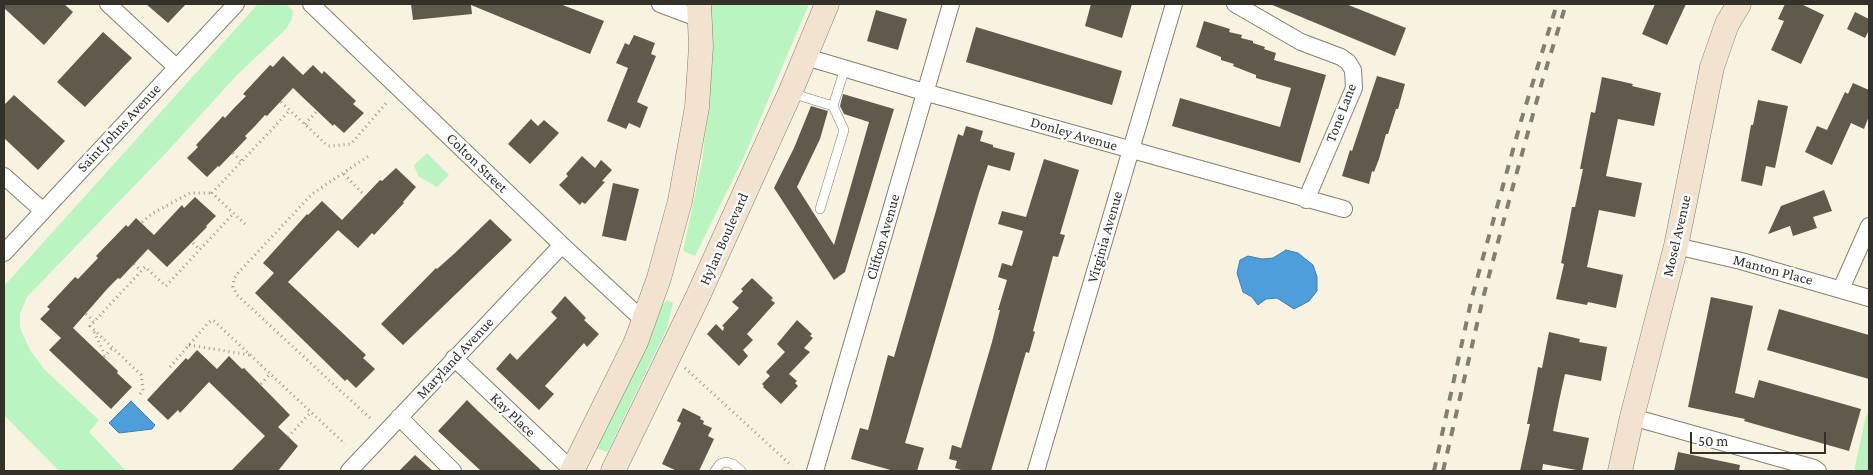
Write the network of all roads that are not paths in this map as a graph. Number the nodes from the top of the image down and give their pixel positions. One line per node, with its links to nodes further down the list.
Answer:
1 (108, 4): 12 (street)
2 (236, 4): 12 (street, Saint Johns Avenue)
3 (311, 4): 24 (street, Colton Street)
4 (660, 4): 10 (street)
5 (827, 4): 11 (main road, Hylan Boulevard)
6 (951, 4): 14 (street, Clifton Avenue)
7 (1174, 4): 17 (street, Virginia Avenue)
8 (1235, 4): 19 (street, Tone Lane)
9 (1739, 4): 25 (main road, Mosel Avenue)
10 (699, 11): 29 (main road)
11 (806, 57): 13 (street, Donley Avenue); 15 (main road, Hylan Boulevard)
12 (176, 67): 22 (street, Saint Johns Avenue)
13 (844, 68): 14 (street, Donley Avenue); 16 (lane)
14 (924, 92): 17 (street, Donley Avenue); 39 (street, Clifton Avenue)
15 (790, 93): 16 (lane); 36 (main road, Hylan Boulevard)
16 (833, 106): 20 (lane)
17 (1131, 150): 19 (street, Donley Avenue); 40 (street, Virginia Avenue)
18 (4, 176): 22 (street)
19 (1306, 200): 21 (street, Donley Avenue)
20 (820, 209)
21 (1344, 209)
22 (42, 210): 26 (street, Saint Johns Avenue)
23 (1869, 226): 27 (street)
24 (562, 245): 29 (street, Colton Street); 30 (street, Maryland Avenue)
25 (1676, 246): 27 (street, Manton Place); 32 (main road, Mosel Avenue)
26 (4, 253)
27 (1841, 290): 28 (street, Manton Place)
28 (1869, 298)
29 (644, 321): 35 (main road)
30 (454, 358): 31 (street, Maryland Avenue); 35 (street, Kay Place)
31 (399, 417): 33 (street, Maryland Avenue); 34 (street)
32 (1632, 417): 41 (main road, Mosel Avenue); 42 (street)
33 (349, 471)
34 (454, 471)
35 (572, 471)
36 (612, 471)
37 (715, 471): 38 (lane)
38 (741, 471)
39 (815, 471)
40 (1036, 471)
41 (1620, 471)
42 (1818, 471)

